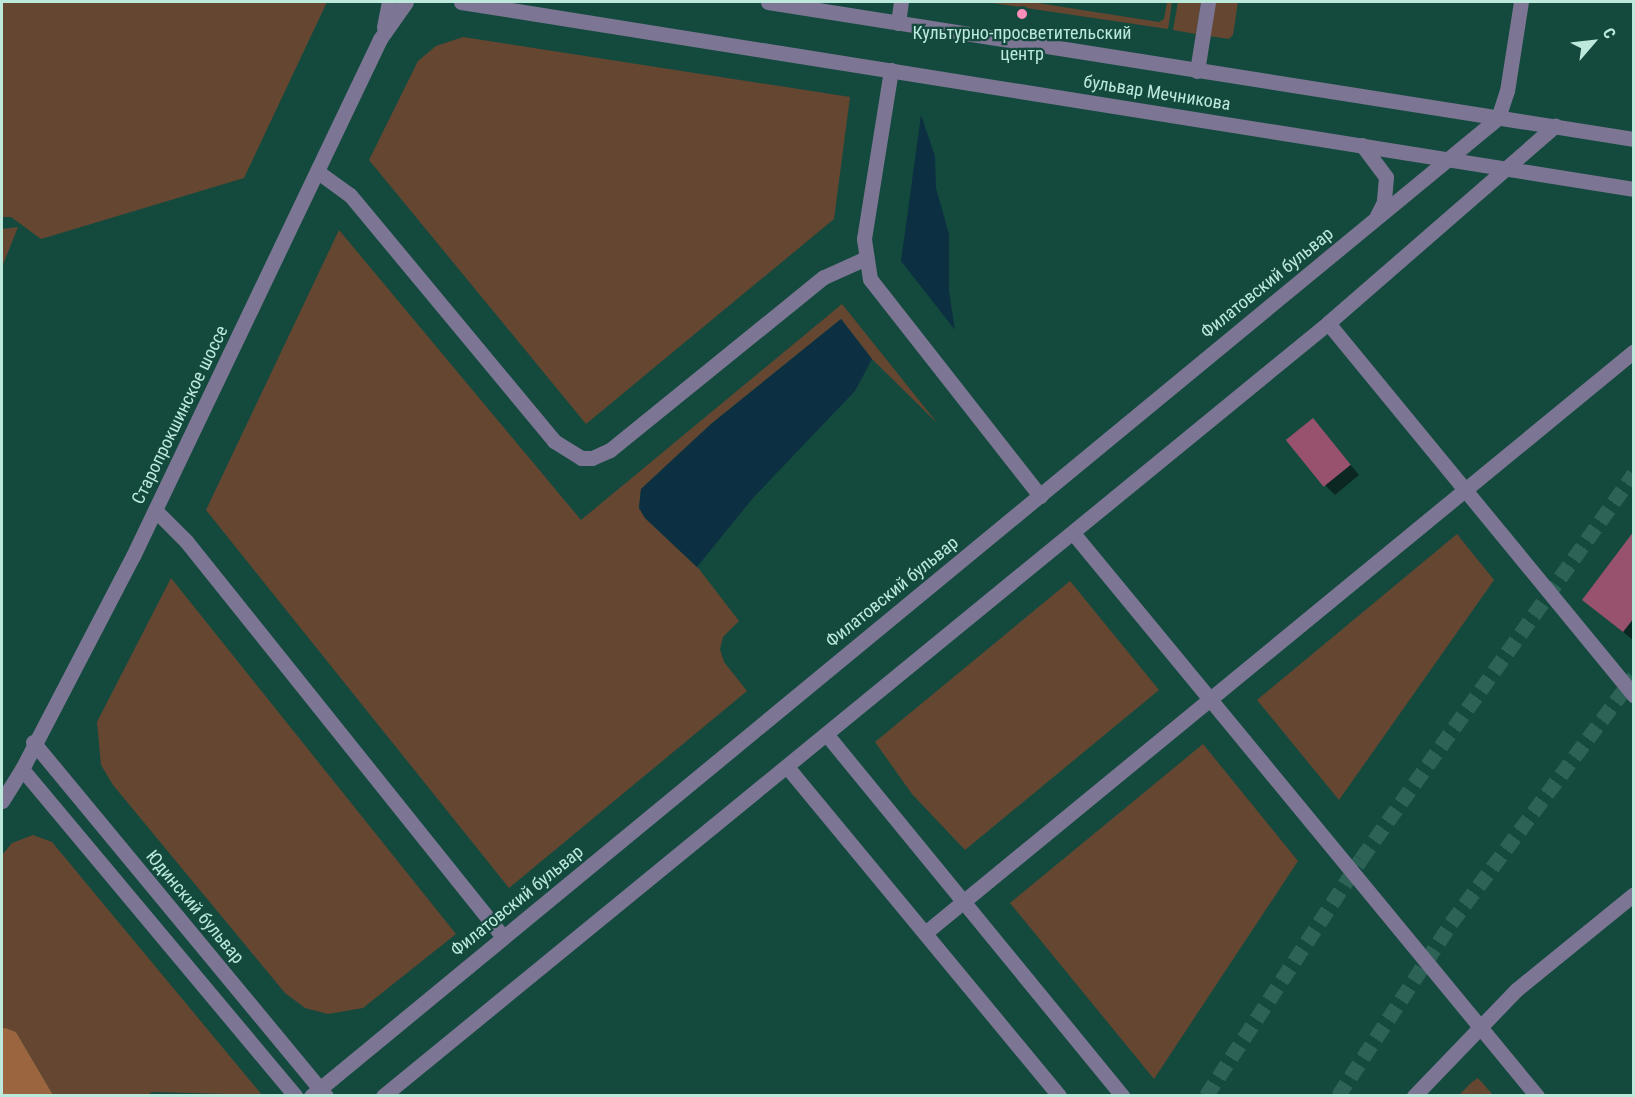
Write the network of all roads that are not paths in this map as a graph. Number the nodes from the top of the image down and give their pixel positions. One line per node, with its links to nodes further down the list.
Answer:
1 (389, 2): 9 (street, Старопрокшинское шоссе)
2 (406, 2): 9 (street, Старопрокшинское шоссе)
3 (461, 2): 10 (street, бульвар Мечникова)
4 (768, 2): 8 (street, бульвар Мечникова)
5 (901, 2): 8 (street)
6 (1208, 2): 11 (street)
7 (1521, 2): 12 (street)
8 (898, 22): 11 (street, бульвар Мечникова)
9 (380, 39): 18 (street, Старопрокшинское шоссе)
10 (891, 70): 15 (street, бульвар Мечникова); 21 (street)
11 (1197, 71): 12 (street, бульвар Мечникова)
12 (1498, 118): 13 (street, бульвар Мечникова); 16 (street, Филатовский бульвар)
13 (1555, 126): 14 (street, бульвар Мечникова); 17 (street)
14 (1634, 139)
15 (1362, 145): 16 (street, бульвар Мечникова); 20 (street)
16 (1447, 160): 17 (street, бульвар Мечникова); 20 (street, Филатовский бульвар)
17 (1503, 170): 19 (street, бульвар Мечникова); 22 (street)
18 (318, 172): 21 (street); 26 (street, Старопрокшинское шоссе)
19 (1634, 189)
20 (1377, 218): 25 (street, Филатовский бульвар)
21 (864, 259): 25 (street)
22 (1328, 323): 24 (street); 27 (street)
23 (1634, 351): 24 (street)
24 (1464, 489): 28 (street); 29 (street)
25 (1040, 496): 38 (street, Филатовский бульвар)
26 (155, 510): 31 (street, Старопрокшинское шоссе); 38 (street)
27 (1073, 533): 29 (street); 30 (street)
28 (1634, 695)
29 (1209, 699): 36 (street); 39 (street)
30 (827, 735): 32 (street); 36 (street)
31 (33, 742): 33 (street, Старопрокшинское шоссе); 40 (street, Юдинский бульвар)
32 (788, 768): 37 (street); 42 (street)
33 (22, 769): 34 (street, Старопрокшинское шоссе); 41 (street)
34 (2, 801)
35 (1634, 894): 39 (street)
36 (964, 902): 37 (street); 44 (street)
37 (925, 933): 43 (street)
38 (503, 937): 40 (street, Филатовский бульвар)
39 (1479, 1026): 45 (street); 46 (street)
40 (319, 1093)
41 (295, 1095)
42 (383, 1095)
43 (1059, 1095)
44 (1123, 1095)
45 (1414, 1095)
46 (1537, 1095)

